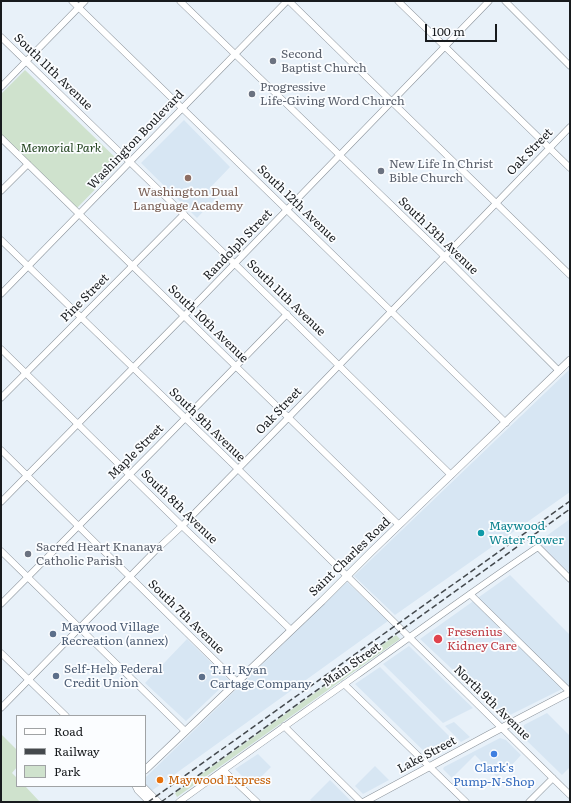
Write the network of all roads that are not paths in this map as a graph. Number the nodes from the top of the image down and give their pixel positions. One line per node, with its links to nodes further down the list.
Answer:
1 (72, 1): 8 (street, South 12th Avenue)
2 (85, 1): 8 (street)
3 (180, 1): 11 (street, South 13th Avenue)
4 (288, 1): 11 (street, Washington Boulevard); 15 (street)
5 (398, 1): 10 (street)
6 (489, 1): 10 (street, Randolph Street)
7 (505, 1): 13 (street)
8 (79, 7): 12 (street); 16 (street, South 12th Avenue)
9 (1, 37): 12 (street, South 11th Avenue)
10 (445, 47): 15 (street, Randolph Street); 19 (street)
11 (234, 54): 16 (street, Washington Boulevard); 20 (street, South 13th Avenue)
12 (26, 62): 14 (street); 21 (street, South 11th Avenue)
13 (570, 66)
14 (1, 87)
15 (392, 102): 20 (street, Randolph Street); 25 (street)
16 (182, 108): 21 (street, Washington Boulevard); 26 (street, South 12th Avenue)
17 (570, 126): 19 (street, Oak Street)
18 (1, 138): 22 (street, South 10th Avenue)
19 (550, 148): 23 (street); 25 (street, Oak Street)
20 (340, 156): 26 (street, Randolph Street); 30 (street, South 13th Avenue)
21 (130, 162): 27 (street, Washington Boulevard); 28 (street, South 11th Avenue)
22 (28, 164): 24 (street); 27 (street, South 10th Avenue)
23 (570, 168)
24 (1, 191)
25 (496, 203): 30 (street, Oak Street); 34 (street)
26 (287, 210): 31 (street, Randolph Street); 36 (street, South 12th Avenue)
27 (79, 214): 32 (street, Washington Boulevard); 33 (street, South 10th Avenue)
28 (184, 214): 31 (street, South 11th Avenue); 33 (street, Pine Street)
29 (1, 240): 32 (street, South 9th Avenue)
30 (444, 257): 36 (street, Oak Street); 45 (street, South 13th Avenue)
31 (235, 264): 37 (street, South 11th Avenue); 38 (street, Randolph Street)
32 (28, 266): 35 (street, Washington Boulevard); 39 (street, South 9th Avenue)
33 (132, 266): 38 (street, South 10th Avenue); 39 (street, Pine Street)
34 (570, 275)
35 (1, 294)
36 (392, 311): 42 (street, Oak Street); 50 (street, South 12th Avenue)
37 (287, 314): 42 (street, South 11th Avenue); 43 (street, Maple Street)
38 (184, 316): 43 (street, South 10th Avenue); 44 (street, Randolph Street)
39 (81, 318): 44 (street, South 9th Avenue); 46 (street, Pine Street)
40 (1, 349): 46 (street, South 8th Avenue)
41 (570, 360): 45 (main road, Saint Charles Road)
42 (339, 365): 49 (street, Oak Street); 55 (street, South 11th Avenue)
43 (236, 367): 48 (street, Maple Street); 49 (street, South 10th Avenue)
44 (133, 368): 48 (street, South 9th Avenue); 51 (street, Randolph Street)
45 (559, 371): 50 (main road, Saint Charles Road)
46 (26, 373): 47 (street, Pine Street); 51 (street, South 8th Avenue)
47 (1, 398)
48 (184, 418): 53 (street, South 9th Avenue); 54 (street, Maple Street)
49 (288, 418): 53 (street, Oak Street); 58 (street, South 10th Avenue)
50 (506, 422): 55 (main road, Saint Charles Road)
51 (78, 424): 54 (street, South 8th Avenue); 56 (street, Randolph Street)
52 (1, 450): 56 (street, South 7th Avenue)
53 (238, 469): 60 (street, Oak Street); 62 (street, South 9th Avenue)
54 (129, 474): 59 (street, Maple Street); 60 (street, South 8th Avenue)
55 (451, 475): 58 (main road, Saint Charles Road)
56 (27, 476): 57 (street, Randolph Street); 59 (street, South 7th Avenue)
57 (1, 502)
58 (399, 525): 62 (main road, Saint Charles Road)
59 (78, 526): 63 (street, Maple Street); 64 (street, South 7th Avenue)
60 (182, 526): 64 (street, Oak Street); 70 (street, South 8th Avenue)
61 (1, 551): 63 (street)
62 (346, 576): 68 (street, South 9th Avenue); 70 (main road, Saint Charles Road)
63 (28, 577): 67 (street, Maple Street); 69 (street)
64 (130, 577): 69 (street, Oak Street); 74 (street, South 7th Avenue)
65 (570, 579): 66 (street, Main Street)
66 (470, 594): 71 (street, Main Street); 76 (street)
67 (1, 604)
68 (398, 626): 71 (street, North 9th Avenue)
69 (80, 628): 73 (street, Oak Street); 81 (street)
70 (291, 630): 74 (main road, Saint Charles Road)
71 (410, 638): 75 (street, Main Street); 80 (street, North 9th Avenue)
72 (1, 653): 73 (street)
73 (29, 680): 77 (street, Oak Street); 78 (street)
74 (237, 682): 81 (main road, Saint Charles Road)
75 (344, 684): 79 (street, Main Street); 82 (street)
76 (570, 692): 80 (main road, Lake Street)
77 (1, 708)
78 (65, 715)
79 (284, 726): 84 (street, Main Street); 92 (street)
80 (502, 728): 82 (main road, Lake Street); 85 (street, North 9th Avenue)
81 (185, 731): 83 (main road, Saint Charles Road)
82 (429, 767): 92 (main road, Lake Street); 93 (street)
83 (146, 769)
84 (223, 770): 90 (street, Main Street); 91 (street)
85 (553, 778): 88 (street, North 9th Avenue); 94 (street)
86 (136, 787): 89 (main road)
87 (143, 787): 89 (main road)
88 (570, 795)
89 (155, 801)
90 (179, 802)
91 (257, 802)
92 (362, 802)
93 (466, 802)
94 (529, 802)

